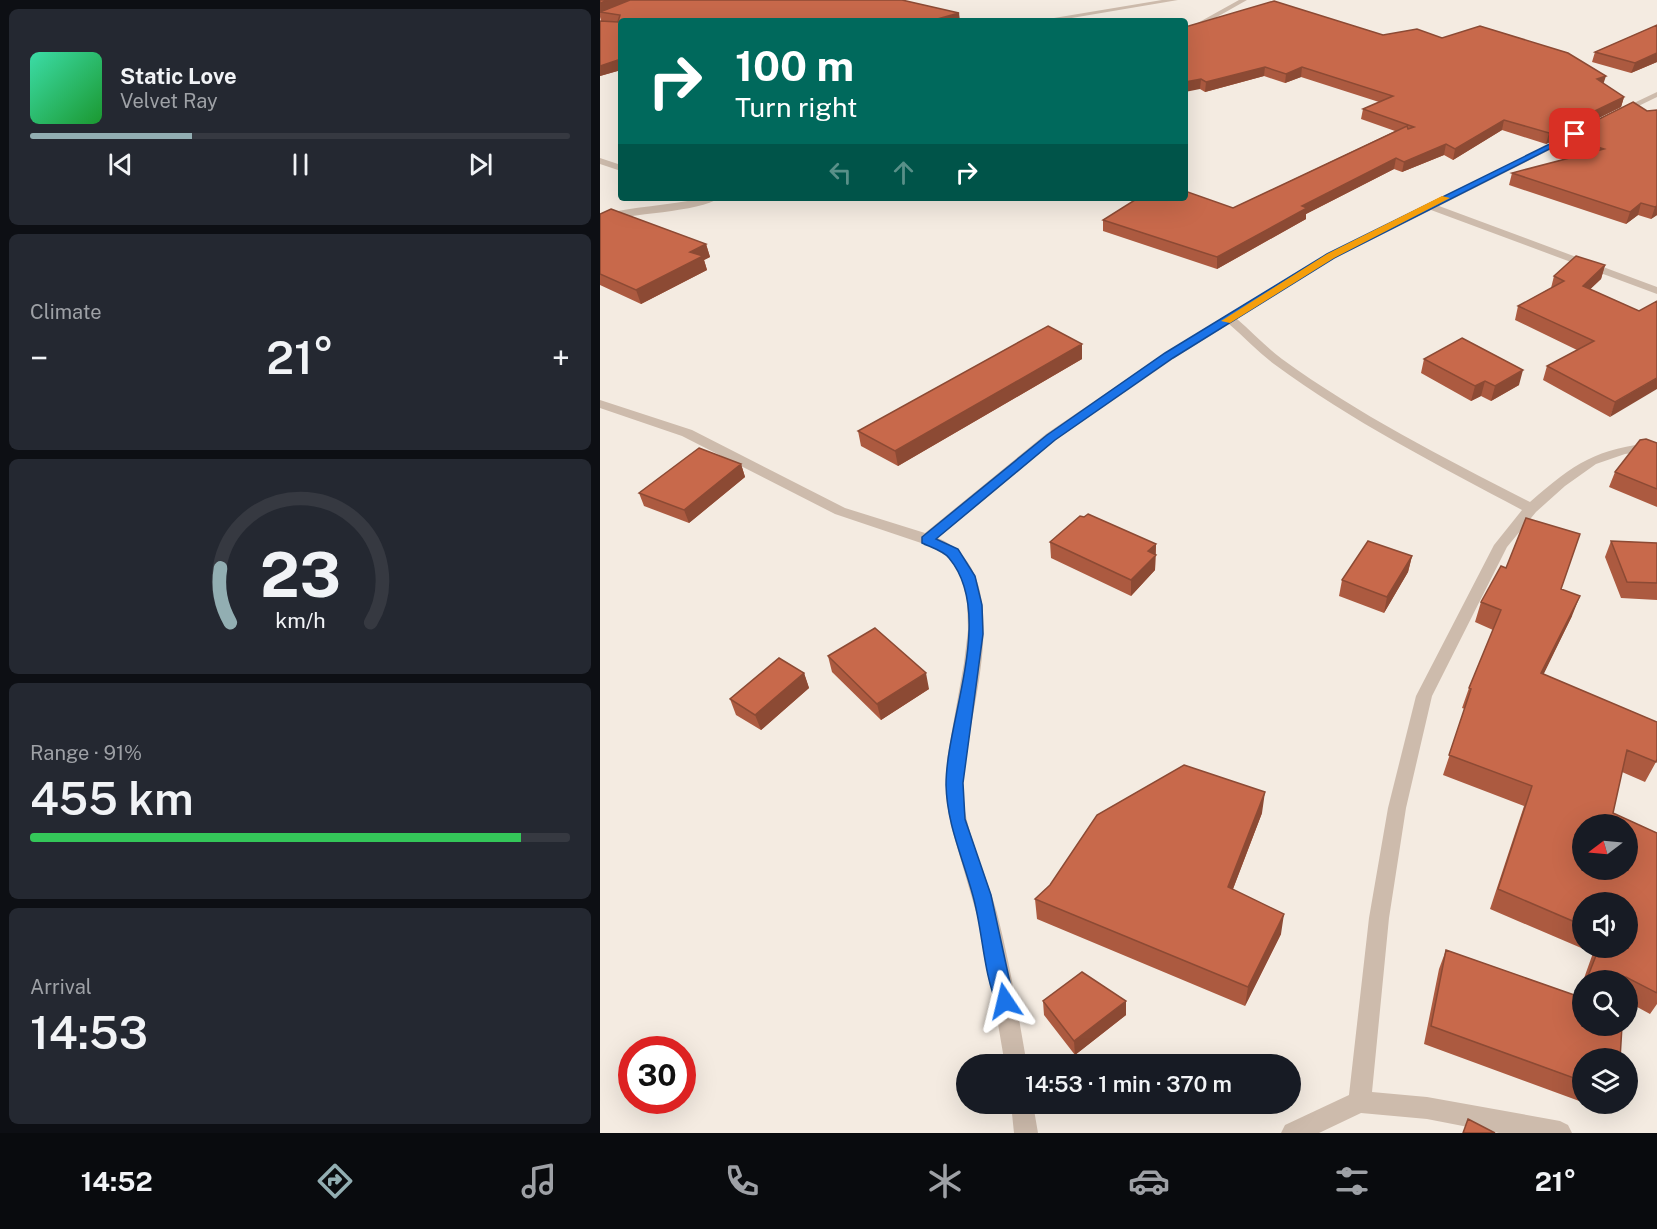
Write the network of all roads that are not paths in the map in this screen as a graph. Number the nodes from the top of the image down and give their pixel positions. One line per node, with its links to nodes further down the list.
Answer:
1 (1174, 0): 3 (street)
2 (1244, 0): 4 (street)
3 (1059, 18)
4 (1188, 31)
5 (1653, 98): 6 (street)
6 (1606, 119)
7 (1586, 129): 11 (street)
8 (600, 161): 9 (street)
9 (618, 167)
10 (702, 201): 12 (street)
11 (1429, 206): 13 (street); 14 (street)
12 (600, 218)
13 (1657, 291)
14 (1230, 318): 17 (street); 18 (street)
15 (600, 404): 18 (street)
16 (1657, 446): 17 (street)
17 (1532, 509): 20 (street)
18 (926, 540): 19 (street)
19 (1014, 1054)
20 (1360, 1102): 23 (street); 24 (street)
21 (1023, 1114): 22 (street)
22 (1026, 1133)
23 (1293, 1133)
24 (1560, 1133)

